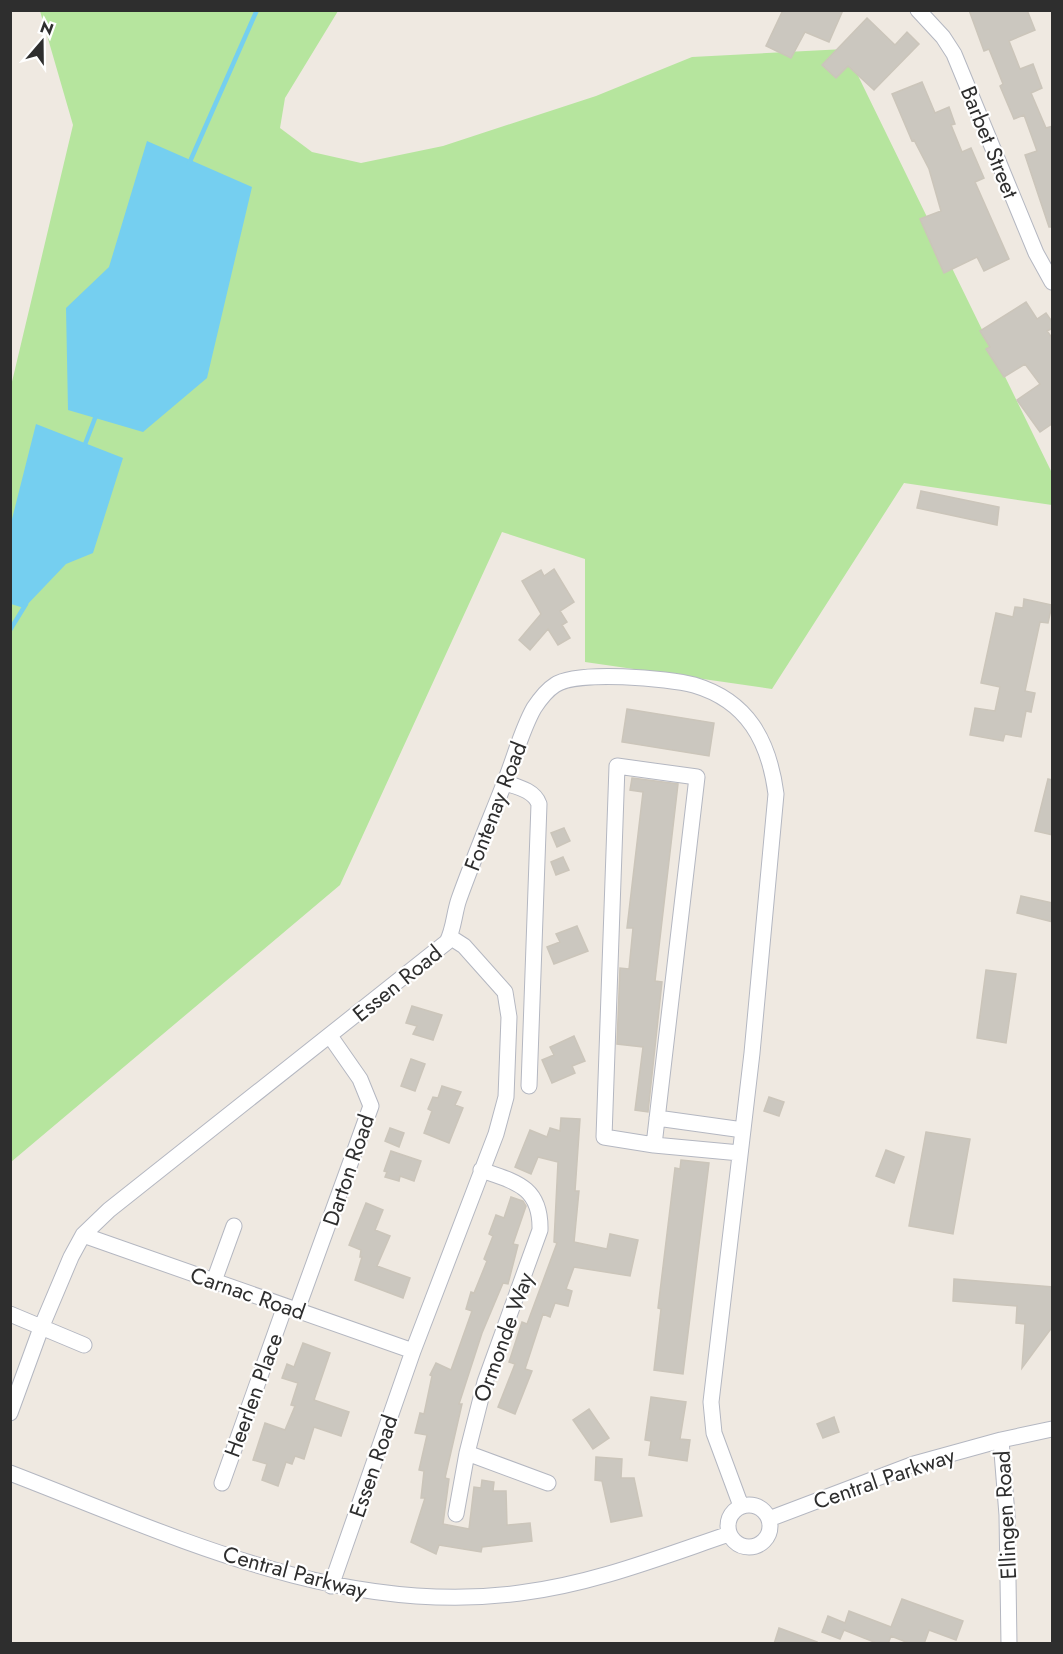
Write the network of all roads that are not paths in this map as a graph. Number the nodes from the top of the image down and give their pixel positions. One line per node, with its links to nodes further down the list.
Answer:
1 (918, 10): 2 (street, Barbet Street)
2 (1053, 282)
3 (505, 783): 4 (street, Fontenay Road); 6 (street); 8 (street, Fontenay Road)
4 (450, 937): 5 (street, Essen Road); 11 (street, Essen Road)
5 (330, 1036): 13 (street, Essen Road); 15 (street, Darton Road)
6 (529, 1086)
7 (657, 1118): 8 (street); 9 (street); 9 (street)
8 (743, 1130): 10 (street)
9 (654, 1145): 10 (street)
10 (740, 1153): 27 (street)
11 (481, 1170): 19 (street, Essen Road); 23 (street, Ormonde Way)
12 (234, 1226): 14 (street)
13 (83, 1234): 14 (street, Carnac Road); 17 (street, Essen Road)
14 (214, 1281): 15 (street, Carnac Road)
15 (291, 1308): 19 (street, Carnac Road); 25 (street, Heerlen Place)
16 (10, 1314): 17 (street)
17 (41, 1328): 18 (street); 20 (street, Essen Road)
18 (84, 1345)
19 (413, 1351): 31 (street, Essen Road)
20 (10, 1413)
21 (1053, 1429): 22 (street, Ellingen Road)
22 (1001, 1440): 29 (street, Central Parkway); 32 (street, Ellingen Road)
23 (467, 1453): 26 (street); 28 (street, Ormonde Way)
24 (10, 1473): 31 (street, Central Parkway)
25 (222, 1483)
26 (548, 1483)
27 (741, 1506): 29 (street); 30 (street)
28 (456, 1514)
29 (769, 1519): 30 (street)
30 (729, 1534): 31 (street, Central Parkway)
31 (332, 1586)
32 (1009, 1644)

